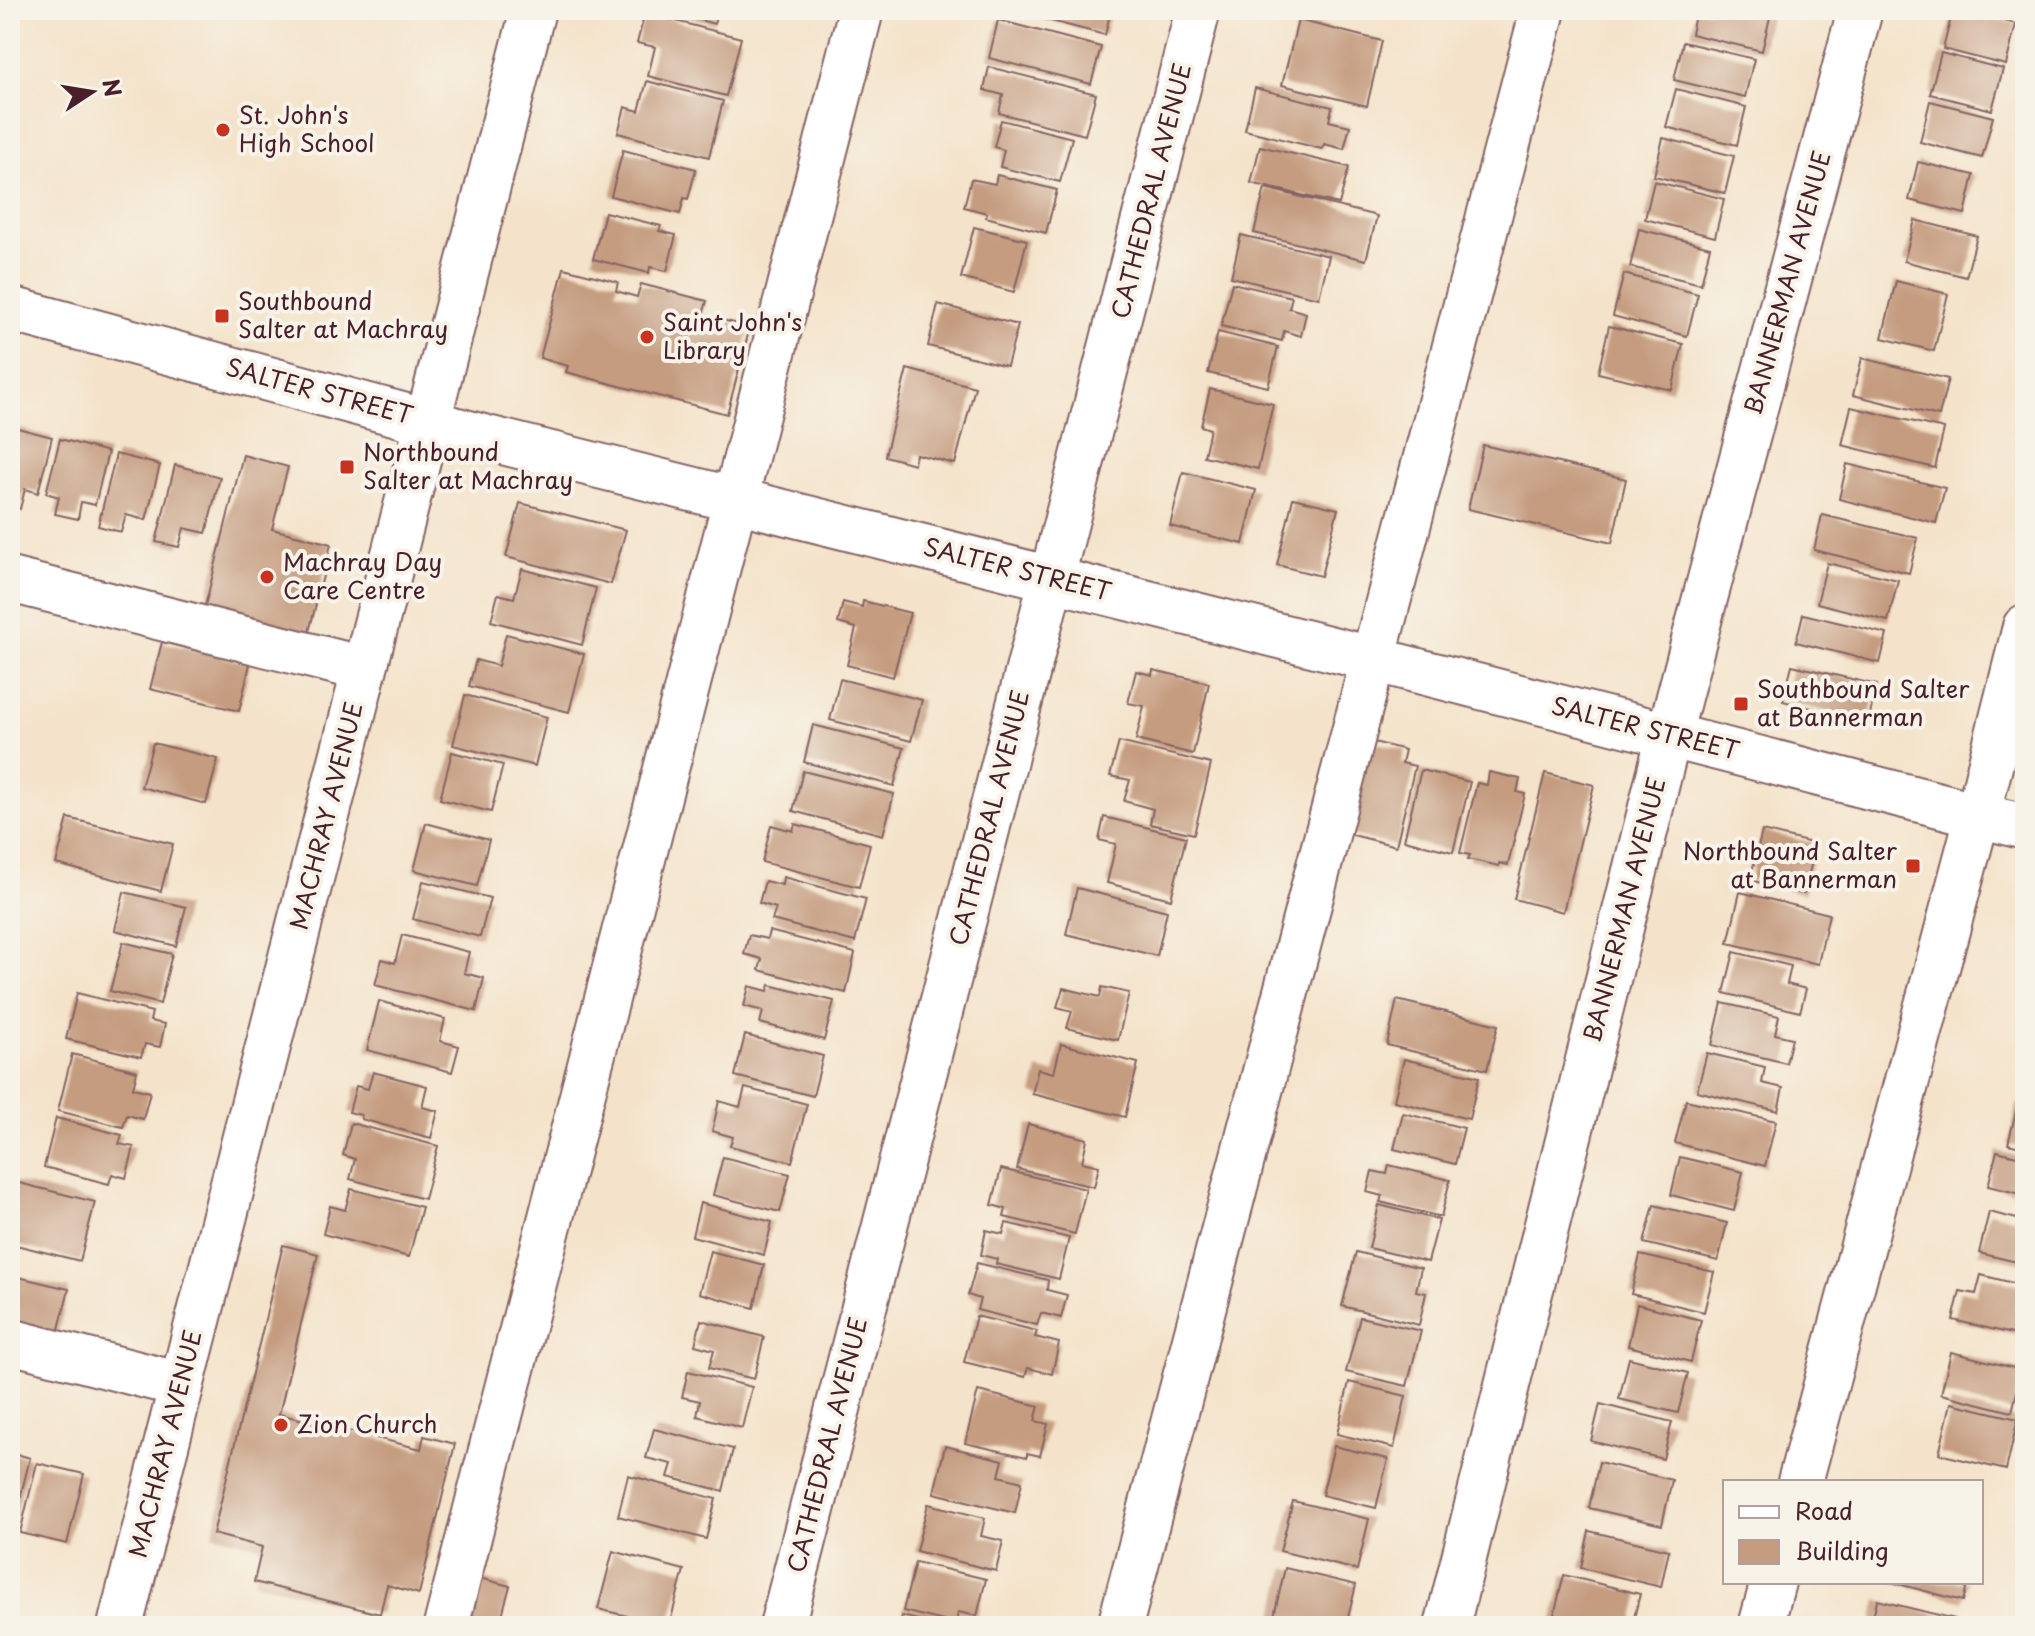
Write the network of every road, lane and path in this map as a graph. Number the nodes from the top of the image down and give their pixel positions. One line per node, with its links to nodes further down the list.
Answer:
1 (533, 10): 7 (street, MACHRAY AVENUE)
2 (861, 10): 8 (street)
3 (1198, 10): 9 (street, CATHEDRAL AVENUE)
4 (1543, 10): 12 (street)
5 (1860, 10): 14 (street, BANNERMAN AVENUE)
6 (10, 309): 7 (street, SALTER STREET)
7 (428, 421): 8 (street, SALTER STREET); 13 (street, MACHRAY AVENUE)
8 (737, 501): 9 (street, SALTER STREET); 22 (street)
9 (1052, 579): 12 (street, SALTER STREET); 23 (street, CATHEDRAL AVENUE)
10 (10, 580): 13 (street)
11 (2025, 627): 15 (street)
12 (1372, 659): 14 (street, SALTER STREET); 24 (street)
13 (364, 669): 18 (street, MACHRAY AVENUE)
14 (1669, 735): 15 (street, SALTER STREET); 25 (street, BANNERMAN AVENUE)
15 (1978, 814): 16 (street, SALTER STREET); 19 (street)
16 (2025, 827)
17 (10, 1341): 18 (street)
18 (181, 1385): 21 (street, MACHRAY AVENUE)
19 (1801, 1480)
20 (1772, 1584): 26 (street)
21 (116, 1625)
22 (446, 1626)
23 (782, 1626)
24 (1120, 1626)
25 (1447, 1626)
26 (1761, 1626)

